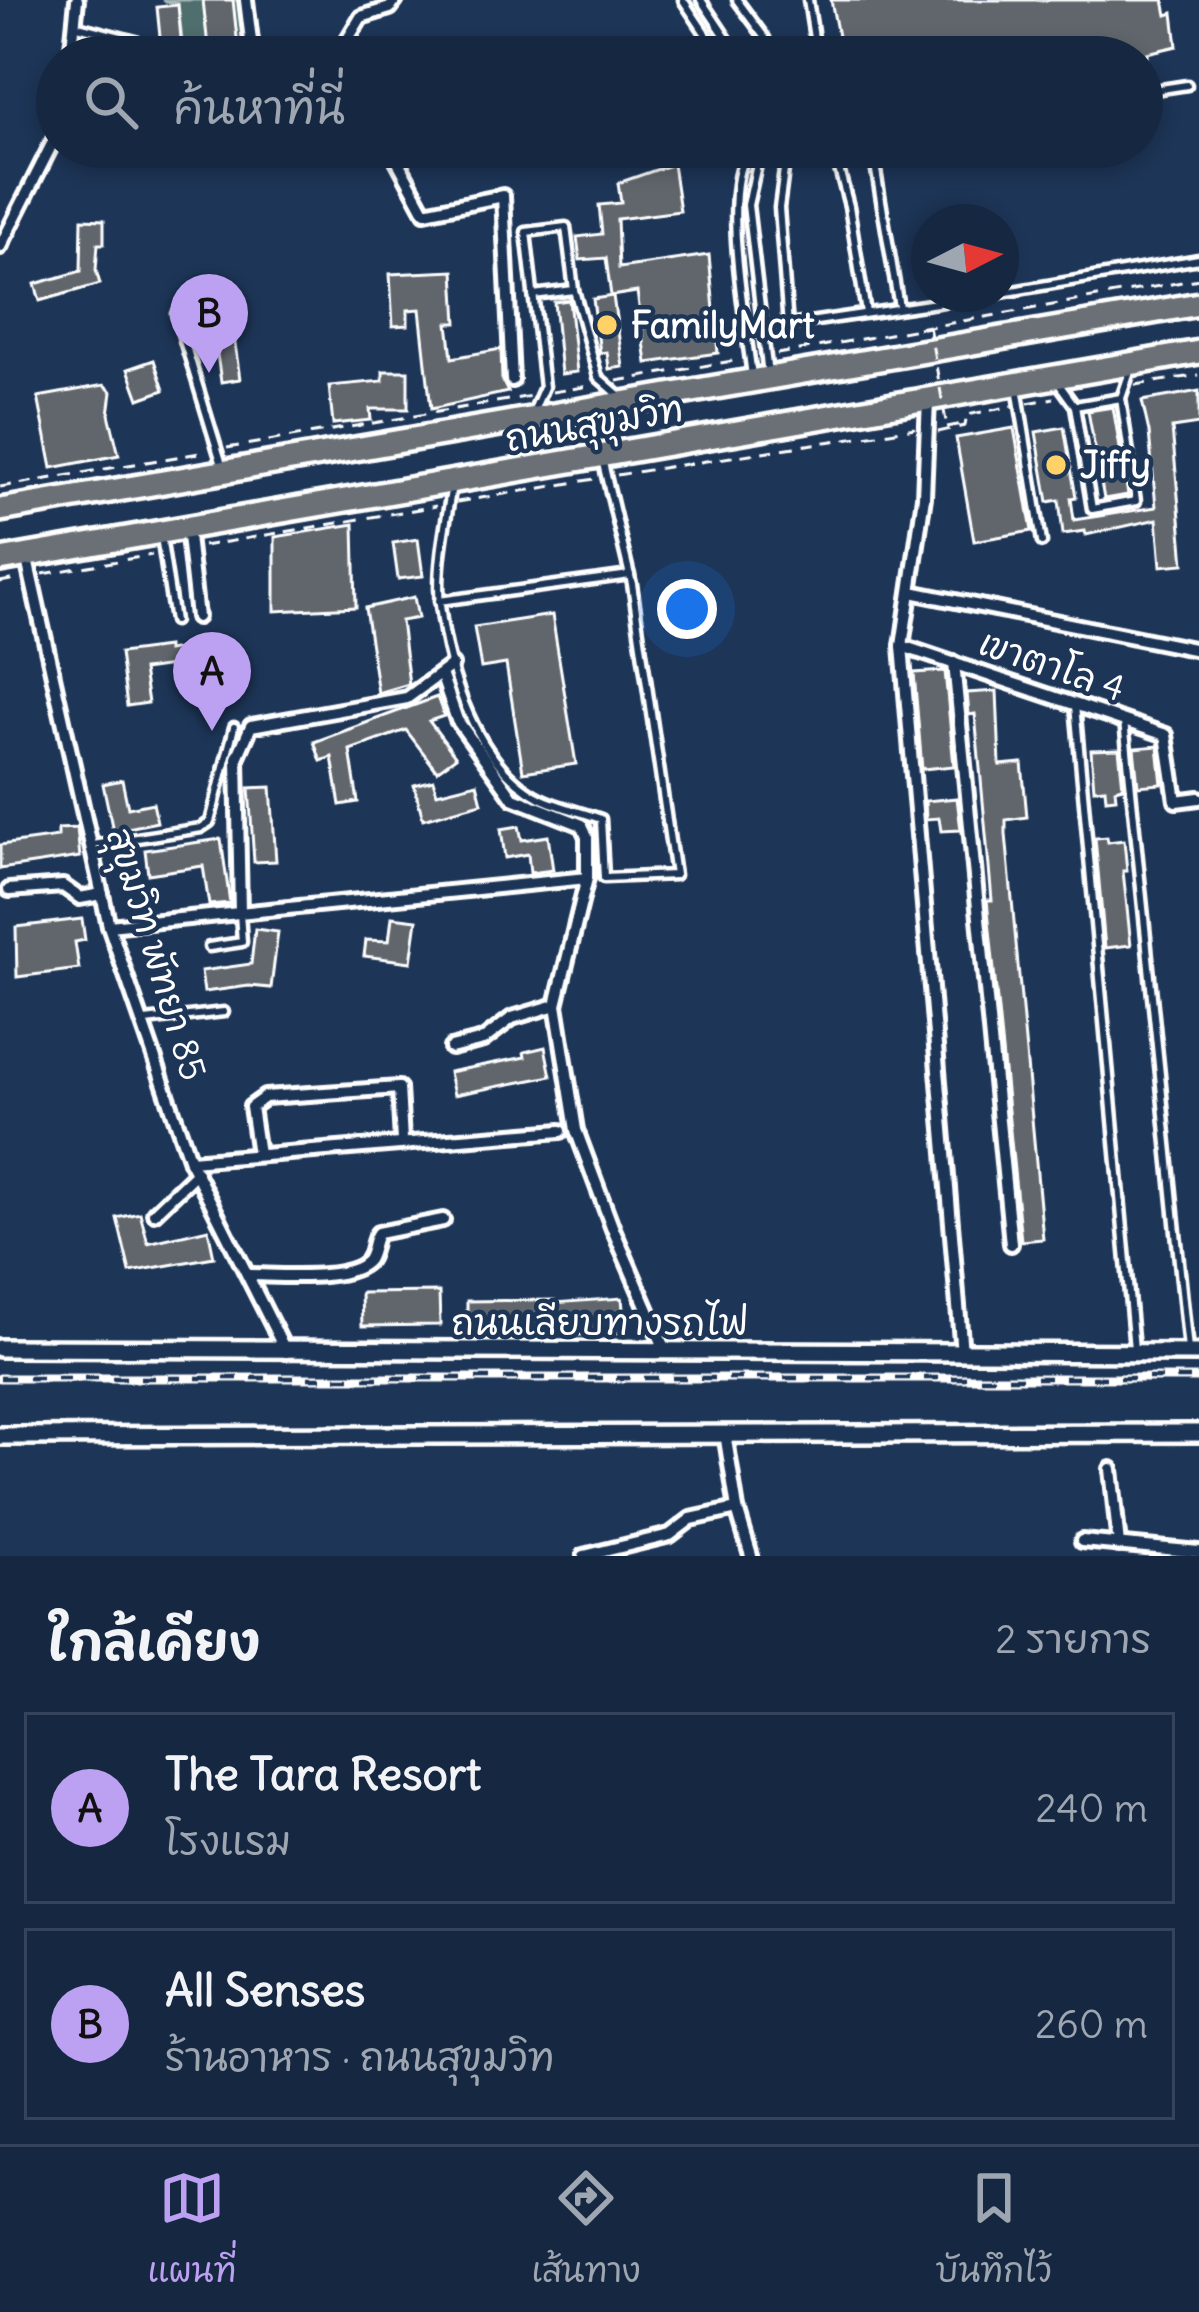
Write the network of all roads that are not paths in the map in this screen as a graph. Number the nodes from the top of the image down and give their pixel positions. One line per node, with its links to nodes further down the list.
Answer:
1 (77, 0): 8 (street)
2 (247, 0): 11 (street)
3 (396, 0): 12 (street)
4 (683, 0): 13 (lane)
5 (701, 0): 14 (lane)
6 (737, 0): 15 (lane)
7 (808, 0): 16 (lane)
8 (74, 25): 9 (street); 10 (lane)
9 (73, 36)
10 (117, 36)
11 (251, 36)
12 (351, 36)
13 (707, 36)
14 (725, 36)
15 (764, 36)
16 (814, 36)
17 (1186, 85): 18 (lane)
18 (1163, 89)
19 (40, 168): 26 (street)
20 (401, 168): 42 (street)
21 (740, 168): 41 (lane)
22 (756, 168): 41 (lane)
23 (783, 168): 36 (lane)
24 (839, 168): 34 (lane)
25 (876, 168): 33 (lane)
26 (0, 247)
27 (1199, 260): 29 (lane)
28 (574, 290): 30 (lane); 30 (lane); 46 (lane)
29 (1019, 291)
30 (532, 296): 48 (lane)
31 (1199, 304): 41 (highway, ถนนสุขุมวิท)
32 (911, 306): 33 (lane)
33 (899, 308): 34 (lane)
34 (866, 313): 36 (lane)
35 (176, 314): 50 (lane)
36 (788, 326): 37 (lane)
37 (776, 327)
38 (1199, 352): 39 (highway, ถนนสุขุมวิท)
39 (1133, 363): 40 (highway, ถนนสุขุมวิท); 44 (lane)
40 (1054, 377): 43 (highway, ถนนสุขุมวิท); 47 (lane)
41 (761, 379): 46 (highway, ถนนสุขุมวิท)
42 (512, 380)
43 (1016, 383): 45 (highway, ถนนสุขุมวิท); 55 (lane)
44 (1121, 398): 47 (lane); 47 (lane)
45 (928, 399): 49 (highway, ถนนสุขุมวิท); 59 (street)
46 (627, 402): 48 (highway, ถนนสุขุมวิท)
47 (1075, 406)
48 (530, 419): 50 (highway, ถนนสุขุมวิท)
49 (601, 456): 51 (highway, ถนนสุขุมวิท); 58 (lane)
50 (224, 471): 52 (highway, ถนนสุขุมวิท)
51 (452, 482): 53 (highway, ถนนสุขุมวิท); 60 (lane)
52 (0, 510)
53 (187, 527): 54 (highway, ถนนสุขุมวิท); 61 (street)
54 (160, 532): 56 (highway, ถนนสุขุมวิท); 62 (lane)
55 (1042, 542)
56 (26, 555): 57 (highway, ถนนสุขุมวิท); 72 (street, สุขุมวิท พัทยา 85)
57 (0, 560)
58 (630, 575): 60 (lane); 66 (lane)
59 (911, 592): 63 (street); 64 (street)
60 (439, 601): 66 (lane)
61 (197, 617)
62 (174, 621)
63 (902, 646): 65 (street, เขาตาโล 4); 94 (street)
64 (1198, 650)
65 (954, 662): 68 (street, เขาตาโล 4); 89 (street)
66 (452, 665): 67 (street)
67 (441, 674): 73 (street); 76 (street)
68 (1075, 704): 69 (street, เขาตาโล 4); 95 (lane)
69 (1124, 721): 71 (street, เขาตาโล 4); 96 (lane)
70 (234, 727): 72 (lane)
71 (1199, 798)
72 (90, 845): 75 (street, สุขุมวิท พัทยา 85)
73 (586, 878): 76 (street); 79 (street)
74 (9, 890): 75 (street)
75 (101, 894): 77 (street, สุขุมวิท พัทยา 85)
76 (240, 913): 77 (street); 78 (lane)
77 (109, 926): 81 (street, สุขุมวิท พัทยา 85)
78 (209, 946)
79 (556, 1005): 82 (street); 93 (street)
80 (224, 1012): 81 (lane)
81 (142, 1021): 86 (street, สุขุมวิท พัทยา 85)
82 (451, 1048)
83 (561, 1131): 84 (street)
84 (403, 1141): 85 (street); 85 (street)
85 (258, 1154): 86 (street)
86 (194, 1166): 87 (street); 90 (street, สุขุมวิท พัทยา 85)
87 (154, 1213)
88 (443, 1220): 90 (street)
89 (1011, 1244)
90 (251, 1275): 92 (street, สุขุมวิท พัทยา 85)
91 (0, 1348): 92 (street, ถนนเลียบทางรถไฟ)
92 (286, 1352): 93 (street, ถนนเลียบทางรถไฟ)
93 (666, 1352): 94 (street, ถนนเลียบทางรถไฟ)
94 (962, 1353): 95 (street, ถนนเลียบทางรถไฟ)
95 (1135, 1353): 96 (street, ถนนเลียบทางรถไฟ)
96 (1194, 1353)
97 (725, 1432): 98 (street); 99 (street); 101 (street)
98 (1199, 1433)
99 (0, 1436)
100 (1112, 1469): 103 (street)
101 (737, 1509): 105 (street); 106 (street)
102 (1082, 1541): 103 (street)
103 (1119, 1545): 104 (street)
104 (1199, 1552)
105 (584, 1556)
106 (751, 1556)

